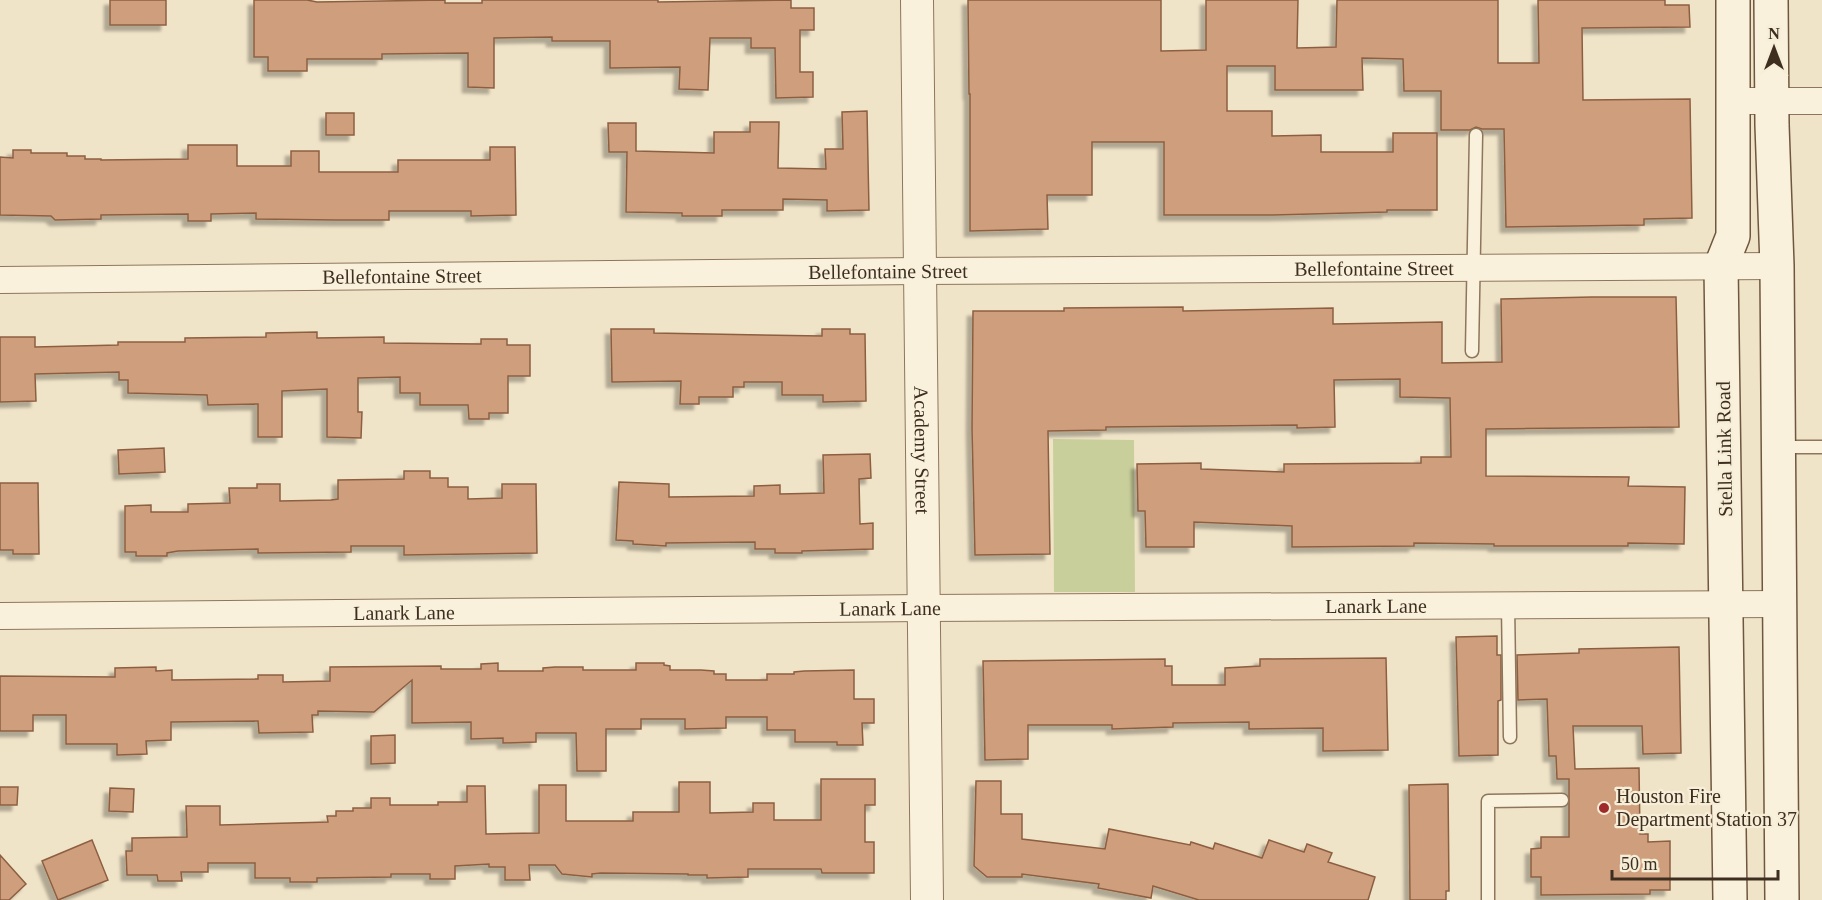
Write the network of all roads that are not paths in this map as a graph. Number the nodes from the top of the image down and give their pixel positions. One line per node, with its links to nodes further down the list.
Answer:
1 (917, 0): 11 (street, Academy Street)
2 (1733, 0): 4 (main road, Stella Link Road)
3 (1771, 0): 5 (main road)
4 (1733, 101): 5 (street); 8 (main road, Stella Link Road)
5 (1772, 101): 6 (street); 9 (main road)
6 (1822, 101)
7 (1476, 135): 10 (lane)
8 (1721, 266): 9 (street, Bellefontaine Street); 10 (street, Bellefontaine Street); 17 (main road, Stella Link Road)
9 (1777, 266): 14 (main road)
10 (1474, 268): 11 (street, Bellefontaine Street); 13 (lane)
11 (920, 271): 12 (street, Bellefontaine Street); 19 (street, Academy Street)
12 (0, 280)
13 (1472, 351)
14 (1778, 447): 15 (lane); 16 (main road)
15 (1822, 447)
16 (1780, 603): 17 (street, Lanark Lane); 23 (main road)
17 (1727, 604): 18 (street, Lanark Lane); 22 (main road, Stella Link Road)
18 (1508, 605): 19 (street, Lanark Lane); 21 (lane)
19 (924, 608): 20 (street, Lanark Lane); 27 (street, Academy Street)
20 (0, 616)
21 (1510, 737)
22 (1729, 753): 23 (main road); 25 (main road, Stella Link Road)
23 (1781, 753): 26 (main road)
24 (1562, 800): 28 (lane)
25 (1730, 810): 26 (main road); 29 (main road, Stella Link Road)
26 (1782, 810): 30 (main road)
27 (927, 900)
28 (1488, 900)
29 (1730, 900)
30 (1782, 900)

